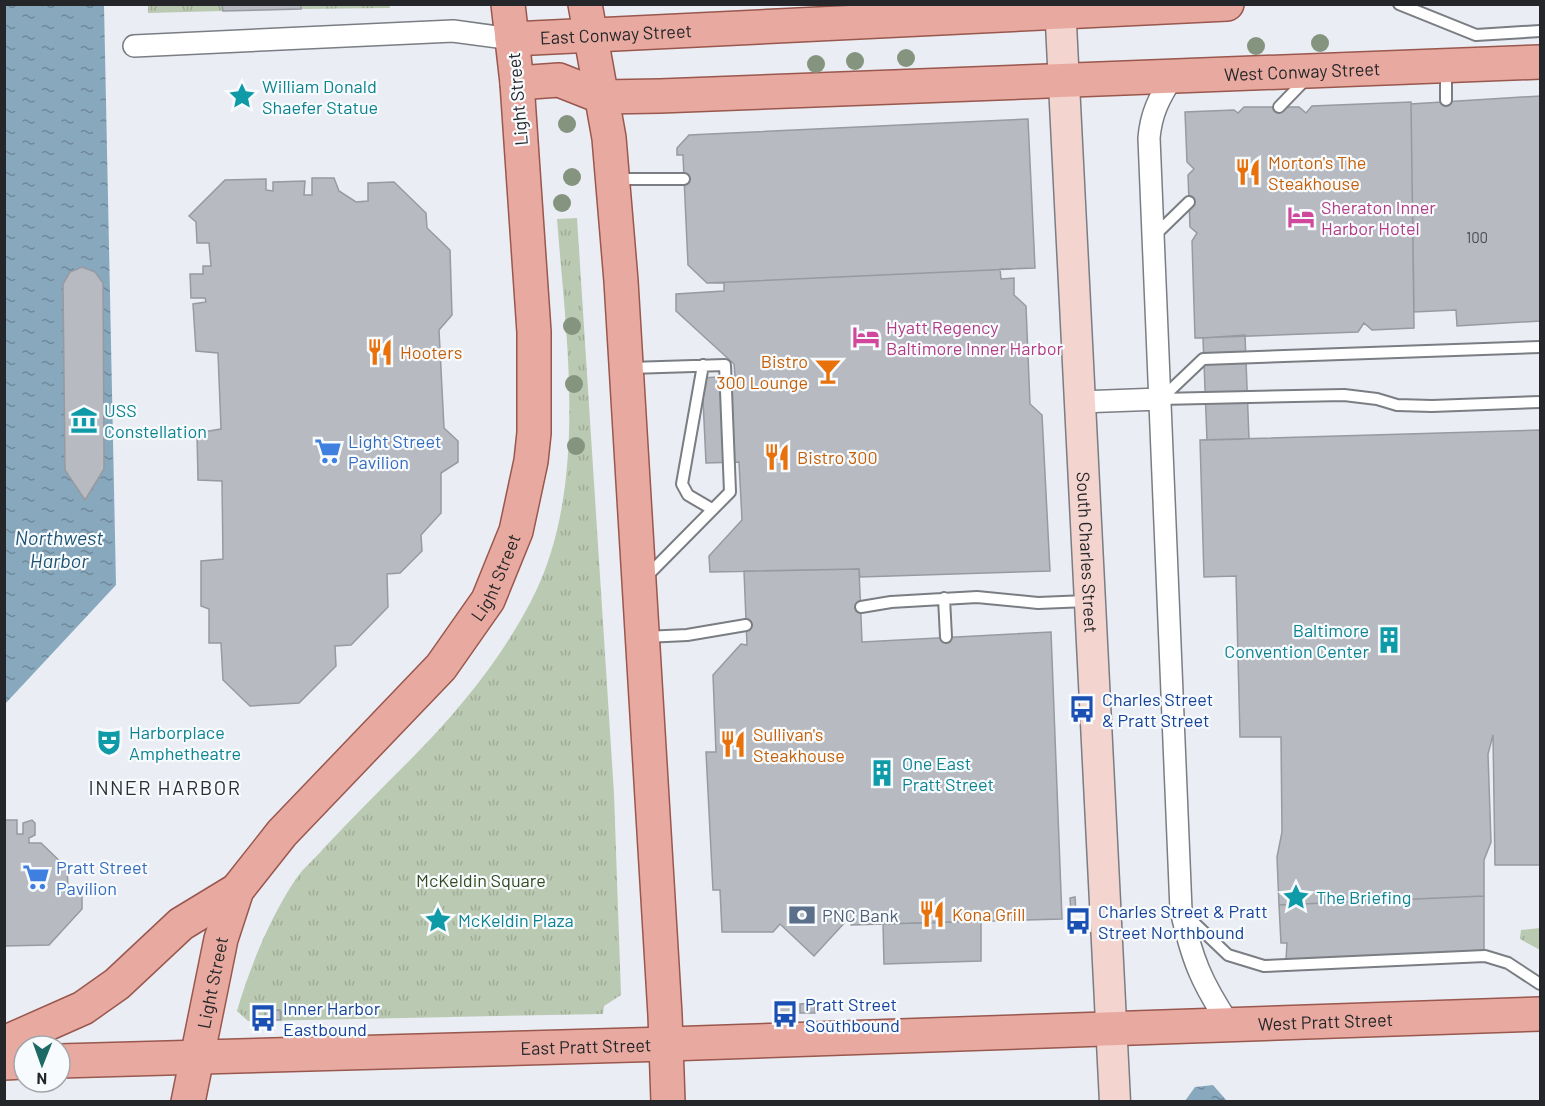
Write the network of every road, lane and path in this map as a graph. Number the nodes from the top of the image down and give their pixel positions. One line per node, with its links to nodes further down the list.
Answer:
1 (508, 4): 7 (main road, Light Street)
2 (1227, 4): 4 (main road)
3 (1399, 4): 6 (lane)
4 (1060, 8): 5 (main road, East Conway Street); 13 (main road, South Charles Street)
5 (588, 20): 7 (main road, East Conway Street); 15 (main road)
6 (1540, 31)
7 (512, 39): 8 (street, East Conway Street); 14 (main road, Light Street)
8 (134, 46)
9 (1540, 62): 10 (main road, West Conway Street)
10 (1446, 66): 11 (main road, West Conway Street); 16 (lane)
11 (1312, 71): 12 (main road, West Conway Street); 17 (lane)
12 (1172, 78): 13 (main road, West Conway Street); 21 (street)
13 (1064, 82): 15 (main road); 26 (main road, South Charles Street)
14 (517, 83): 15 (main road); 36 (main road, Light Street)
15 (602, 97): 19 (main road)
16 (1446, 100)
17 (1279, 107)
18 (684, 178): 19 (lane)
19 (613, 179): 24 (main road)
20 (1189, 202): 21 (lane)
21 (1153, 237): 25 (street)
22 (1540, 347): 25 (lane)
23 (703, 365): 24 (lane); 28 (lane); 28 (lane)
24 (627, 368): 29 (main road)
25 (1160, 399): 26 (street); 27 (lane); 37 (street)
26 (1080, 402): 31 (main road, South Charles Street)
27 (1540, 402)
28 (712, 509): 29 (lane)
29 (639, 584): 35 (main road)
30 (944, 598): 31 (lane); 32 (lane); 34 (lane)
31 (1090, 601): 41 (main road, South Charles Street)
32 (861, 606)
33 (746, 625): 35 (lane)
34 (946, 637)
35 (642, 638): 43 (main road)
36 (237, 890): 42 (main road); 44 (main road, Light Street)
37 (1181, 910): 38 (lane); 40 (street)
38 (1540, 984)
39 (1540, 1014): 40 (main road, West Pratt Street)
40 (1228, 1024): 41 (main road, West Pratt Street)
41 (1112, 1028): 43 (main road, East Pratt Street); 48 (main road, South Charles Street)
42 (4, 1043)
43 (667, 1044): 44 (main road, East Pratt Street); 47 (main road)
44 (195, 1058): 45 (main road, East Pratt Street); 46 (main road, Light Street)
45 (72, 1061)
46 (188, 1101)
47 (668, 1101)
48 (1115, 1101)

